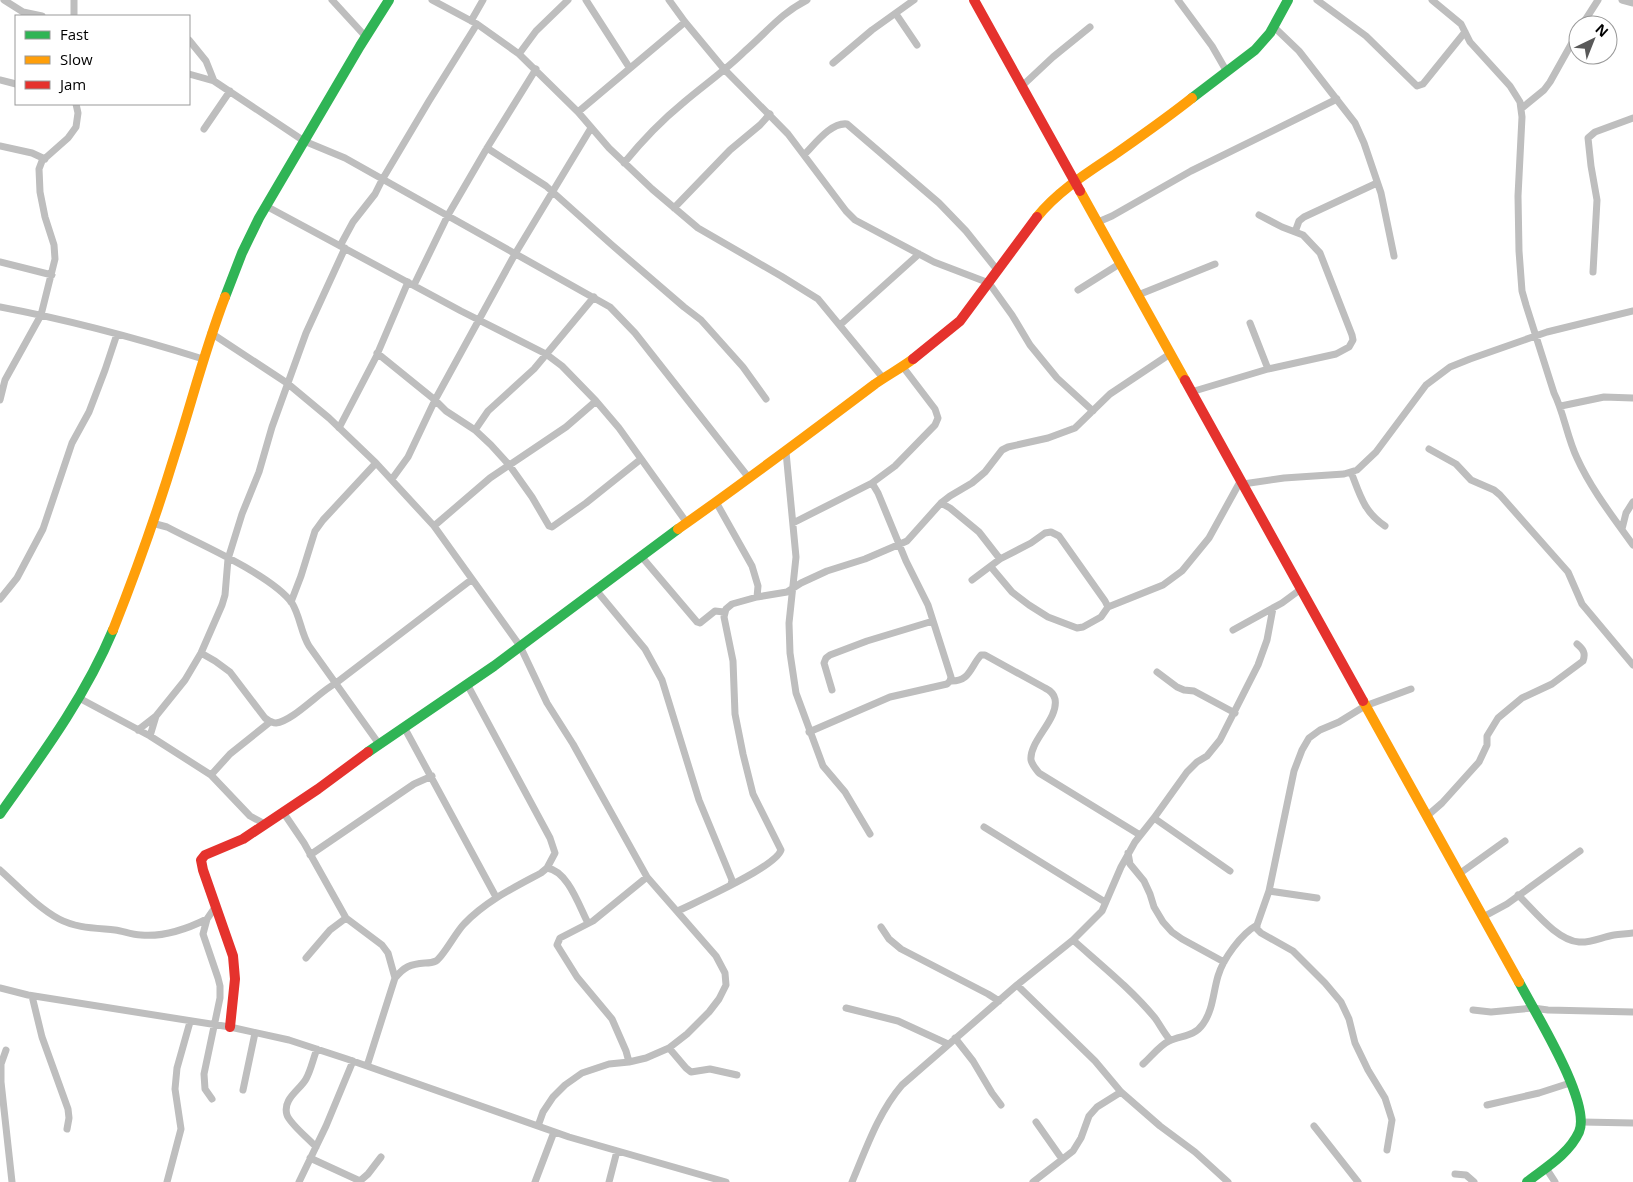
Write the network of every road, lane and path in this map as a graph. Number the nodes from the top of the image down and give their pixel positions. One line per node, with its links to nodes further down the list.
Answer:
1 (4, 0): 21 (street)
2 (74, 0): 22 (street)
3 (332, 0): 29 (street)
4 (389, 0): 29 (street)
5 (432, 0): 24 (street)
6 (483, 0): 24 (street)
7 (568, 0): 33 (street)
8 (586, 0): 35 (street)
9 (669, 0): 25 (street)
10 (807, 0): 37 (street)
11 (914, 0): 20 (street)
12 (974, 0): 43 (street)
13 (1179, 0): 38 (street)
14 (1288, 0): 26 (street)
15 (1317, 0): 28 (street)
16 (1432, 0): 28 (street)
17 (1598, 0): 23 (street)
18 (1622, 0): 19 (street)
19 (1633, 2)
20 (896, 14): 31 (street); 34 (street)
21 (37, 15)
22 (74, 15)
23 (1588, 15)
24 (474, 22): 33 (street); 59 (street)
25 (685, 22): 35 (street); 37 (street)
26 (1274, 26): 38 (street); 45 (street)
27 (1090, 27): 43 (street)
28 (1465, 32): 47 (street)
29 (366, 37): 53 (street)
30 (190, 41): 41 (street)
31 (917, 45)
32 (1568, 50): 47 (street)
33 (519, 54): 36 (street)
34 (833, 63)
35 (629, 67): 48 (street)
36 (536, 69): 48 (street); 55 (street)
37 (724, 69): 49 (street); 58 (street)
38 (1227, 72): 60 (street)
39 (190, 74): 41 (street)
40 (0, 80): 42 (street)
41 (214, 80): 44 (street)
42 (15, 84)
43 (1022, 86): 60 (street)
44 (230, 91): 52 (street); 53 (street)
45 (1337, 99): 61 (street); 67 (street)
46 (76, 105): 57 (street)
47 (1522, 108): 92 (street)
48 (578, 112): 51 (street)
49 (770, 114): 56 (street); 64 (street)
50 (1633, 118): 77 (street)
51 (591, 128): 58 (street); 62 (street)
52 (204, 129)
53 (304, 141): 59 (street); 63 (street)
54 (0, 146): 57 (street)
55 (487, 148): 62 (street); 65 (street)
56 (804, 155): 71 (street); 76 (street)
57 (45, 159): 78 (street)
58 (624, 163): 64 (street)
59 (382, 180): 65 (street); 69 (street)
60 (1075, 182): 67 (street); 76 (street)
61 (1377, 183): 68 (street); 72 (street)
62 (552, 190): 70 (street); 103 (street)
63 (266, 206): 69 (street); 90 (street)
64 (674, 208): 89 (street)
65 (448, 215): 70 (street); 79 (street)
66 (1259, 215): 68 (street)
67 (1098, 222): 74 (street)
68 (1296, 232): 98 (street)
69 (342, 247): 79 (street); 100 (street)
70 (515, 254): 83 (street); 87 (street)
71 (919, 254): 80 (street); 89 (street)
72 (1394, 256)
73 (0, 262): 78 (street)
74 (1121, 263): 81 (street); 82 (street)
75 (1215, 264): 82 (street)
76 (998, 271): 80 (street)
77 (1593, 272)
78 (52, 275): 86 (street)
79 (411, 284): 87 (street); 93 (street)
80 (989, 284): 97 (street); 108 (street)
81 (1078, 290)
82 (1138, 295): 95 (street)
83 (594, 297): 94 (street); 117 (street)
84 (0, 307): 86 (street)
85 (1633, 311): 92 (street)
86 (41, 315): 91 (street); 104 (street)
87 (478, 319): 94 (street); 105 (street)
88 (1250, 324): 98 (street)
89 (840, 325): 99 (street)
90 (211, 333): 96 (street); 100 (street)
91 (117, 334): 96 (street); 141 (street)
92 (1535, 336): 107 (street); 116 (street)
93 (377, 353): 105 (street); 109 (street)
94 (546, 354): 106 (street); 110 (street)
95 (1170, 354): 101 (street); 108 (street)
96 (203, 359): 124 (street)
97 (903, 367): 99 (street); 120 (street)
98 (1268, 369): 101 (street)
99 (884, 378): 112 (street)
100 (287, 383): 109 (street); 133 (street)
101 (1191, 392): 119 (street)
102 (1633, 398): 107 (street)
103 (766, 399)
104 (0, 400)
105 (435, 400): 110 (street); 118 (street)
106 (596, 401): 113 (street); 115 (street)
107 (1561, 406): 129 (street)
108 (1093, 410): 123 (street)
109 (339, 428): 114 (street)
110 (474, 430): 115 (street)
111 (1429, 449): 152 (street)
112 (786, 452): 117 (street); 126 (street)
113 (641, 458): 115 (street); 125 (street)
114 (376, 463): 118 (street); 143 (street)
115 (510, 466): 127 (street)
116 (1351, 472): 119 (street); 128 (street)
117 (750, 478): 121 (street)
118 (392, 479): 127 (street)
119 (1242, 482): 138 (street); 144 (street)
120 (872, 483): 126 (street); 130 (street)
121 (716, 502): 125 (street); 142 (street)
122 (1633, 502): 129 (street)
123 (941, 503): 130 (street); 134 (street)
124 (152, 523): 133 (street); 159 (street)
125 (687, 523): 132 (street)
126 (793, 523): 140 (street)
127 (434, 526): 136 (street)
128 (1385, 526)
129 (1622, 529): 131 (street)
130 (899, 545): 140 (street); 147 (street)
131 (1633, 545)
132 (641, 556): 139 (street); 146 (street)
133 (228, 559): 143 (street); 151 (street)
134 (1000, 559): 135 (street); 144 (street)
135 (990, 567): 137 (street); 144 (street)
136 (471, 580): 150 (street); 155 (street)
137 (972, 580)
138 (1301, 589): 145 (street); 160 (street)
139 (596, 590): 150 (street); 190 (street)
140 (793, 590): 142 (street); 166 (street)
141 (2, 595)
142 (757, 597): 146 (street)
143 (291, 602): 155 (street)
144 (1108, 607)
145 (1273, 608): 148 (street); 161 (street)
146 (724, 612): 190 (street)
147 (933, 621): 154 (street); 158 (street)
148 (1233, 630)
149 (1577, 644): 174 (street)
150 (520, 646): 156 (street); 189 (street)
151 (201, 653): 162 (street); 163 (street)
152 (1633, 665)
153 (1157, 672): 161 (street)
154 (950, 681): 166 (street); 180 (street)
155 (336, 684): 163 (street); 168 (street)
156 (467, 684): 164 (street); 185 (street)
157 (1411, 689): 160 (street)
158 (832, 690)
159 (79, 698): 165 (street); 172 (street)
160 (1365, 706): 174 (street); 191 (street)
161 (1235, 713): 175 (street)
162 (156, 716): 165 (street); 167 (street)
163 (270, 722): 169 (street)
164 (404, 727): 168 (street); 170 (street)
165 (138, 730): 167 (street)
166 (809, 732): 179 (street)
167 (150, 736): 169 (street)
168 (379, 744): 171 (street)
169 (211, 775): 173 (street)
170 (432, 776): 184 (street); 193 (street)
171 (283, 812): 176 (street); 184 (street)
172 (0, 814)
173 (250, 816): 176 (street); 178 (street)
174 (1427, 816): 188 (street)
175 (1154, 818): 180 (street); 187 (street)
176 (265, 824): 178 (street)
177 (984, 827): 195 (street)
178 (254, 832): 196 (street)
179 (870, 834)
180 (1140, 835): 183 (street)
181 (1505, 841): 188 (street)
182 (1580, 851): 192 (street)
183 (1128, 853): 195 (street); 209 (street)
184 (310, 855): 199 (street)
185 (547, 868): 193 (street); 201 (street)
186 (0, 870): 204 (street)
187 (1230, 871)
188 (1458, 874): 198 (street)
189 (648, 877): 197 (street); 201 (street)
190 (731, 884): 197 (street)
191 (1269, 891): 194 (street); 202 (street)
192 (1518, 895): 198 (street); 205 (street)
193 (496, 896): 211 (street)
194 (1317, 898)
195 (1105, 902): 207 (street)
196 (216, 906): 200 (street); 223 (street)
197 (678, 911): 228 (street)
198 (1483, 917): 218 (street)
199 (346, 918): 208 (street); 210 (street)
200 (207, 919): 204 (street); 206 (street)
201 (588, 923): 232 (street)
202 (1257, 925): 209 (street); 250 (street)
203 (881, 927): 216 (street)
204 (190, 928): 206 (street)
205 (1633, 933)
206 (203, 934): 222 (street)
207 (1073, 940): 213 (street); 226 (street)
208 (306, 958)
209 (1224, 962): 226 (street)
210 (392, 963): 211 (street); 212 (street)
211 (403, 968): 212 (street)
212 (395, 978): 234 (street)
213 (1017, 985): 216 (street); 238 (street)
214 (0, 988): 215 (street)
215 (32, 996): 221 (street); 247 (street)
216 (999, 1001): 225 (street)
217 (846, 1008): 227 (street)
218 (1532, 1008): 219 (street); 220 (street); 236 (street)
219 (1473, 1010)
220 (1633, 1012)
221 (190, 1022): 222 (street); 259 (street)
222 (214, 1025): 223 (street); 239 (street)
223 (230, 1027): 224 (street)
224 (256, 1033): 229 (street); 237 (street)
225 (955, 1038): 227 (street); 240 (street)
226 (1170, 1040): 233 (street)
227 (948, 1044): 264 (street)
228 (669, 1048): 232 (street); 235 (street)
229 (317, 1049): 231 (street); 249 (street)
230 (6, 1050): 258 (street)
231 (353, 1061): 234 (street); 249 (street)
232 (629, 1062): 245 (street)
233 (1143, 1064)
234 (367, 1066): 245 (street)
235 (737, 1076)
236 (1570, 1083): 241 (street); 243 (street)
237 (243, 1090)
238 (1121, 1092): 254 (street); 266 (street)
239 (212, 1099)
240 (1001, 1104)
241 (1487, 1104)
242 (1036, 1122): 254 (street)
243 (1582, 1122): 244 (street); 255 (street)
244 (1633, 1123)
245 (538, 1126): 248 (street)
246 (1314, 1126): 267 (street)
247 (67, 1128)
248 (554, 1132): 251 (street); 261 (street)
249 (316, 1147): 253 (street)
250 (1387, 1150)
251 (616, 1151): 257 (street); 262 (street)
252 (381, 1157): 253 (street)
253 (310, 1158): 260 (street)
254 (1062, 1159): 265 (street)
255 (1546, 1168): 269 (street); 270 (street)
256 (1454, 1174): 268 (street)
257 (711, 1180): 263 (street)
258 (12, 1182)
259 (167, 1182)
260 (299, 1182)
261 (535, 1182)
262 (609, 1182)
263 (726, 1182)
264 (852, 1182)
265 (1033, 1182)
266 (1228, 1182)
267 (1358, 1182)
268 (1474, 1182)
269 (1528, 1182)
270 (1555, 1182)

